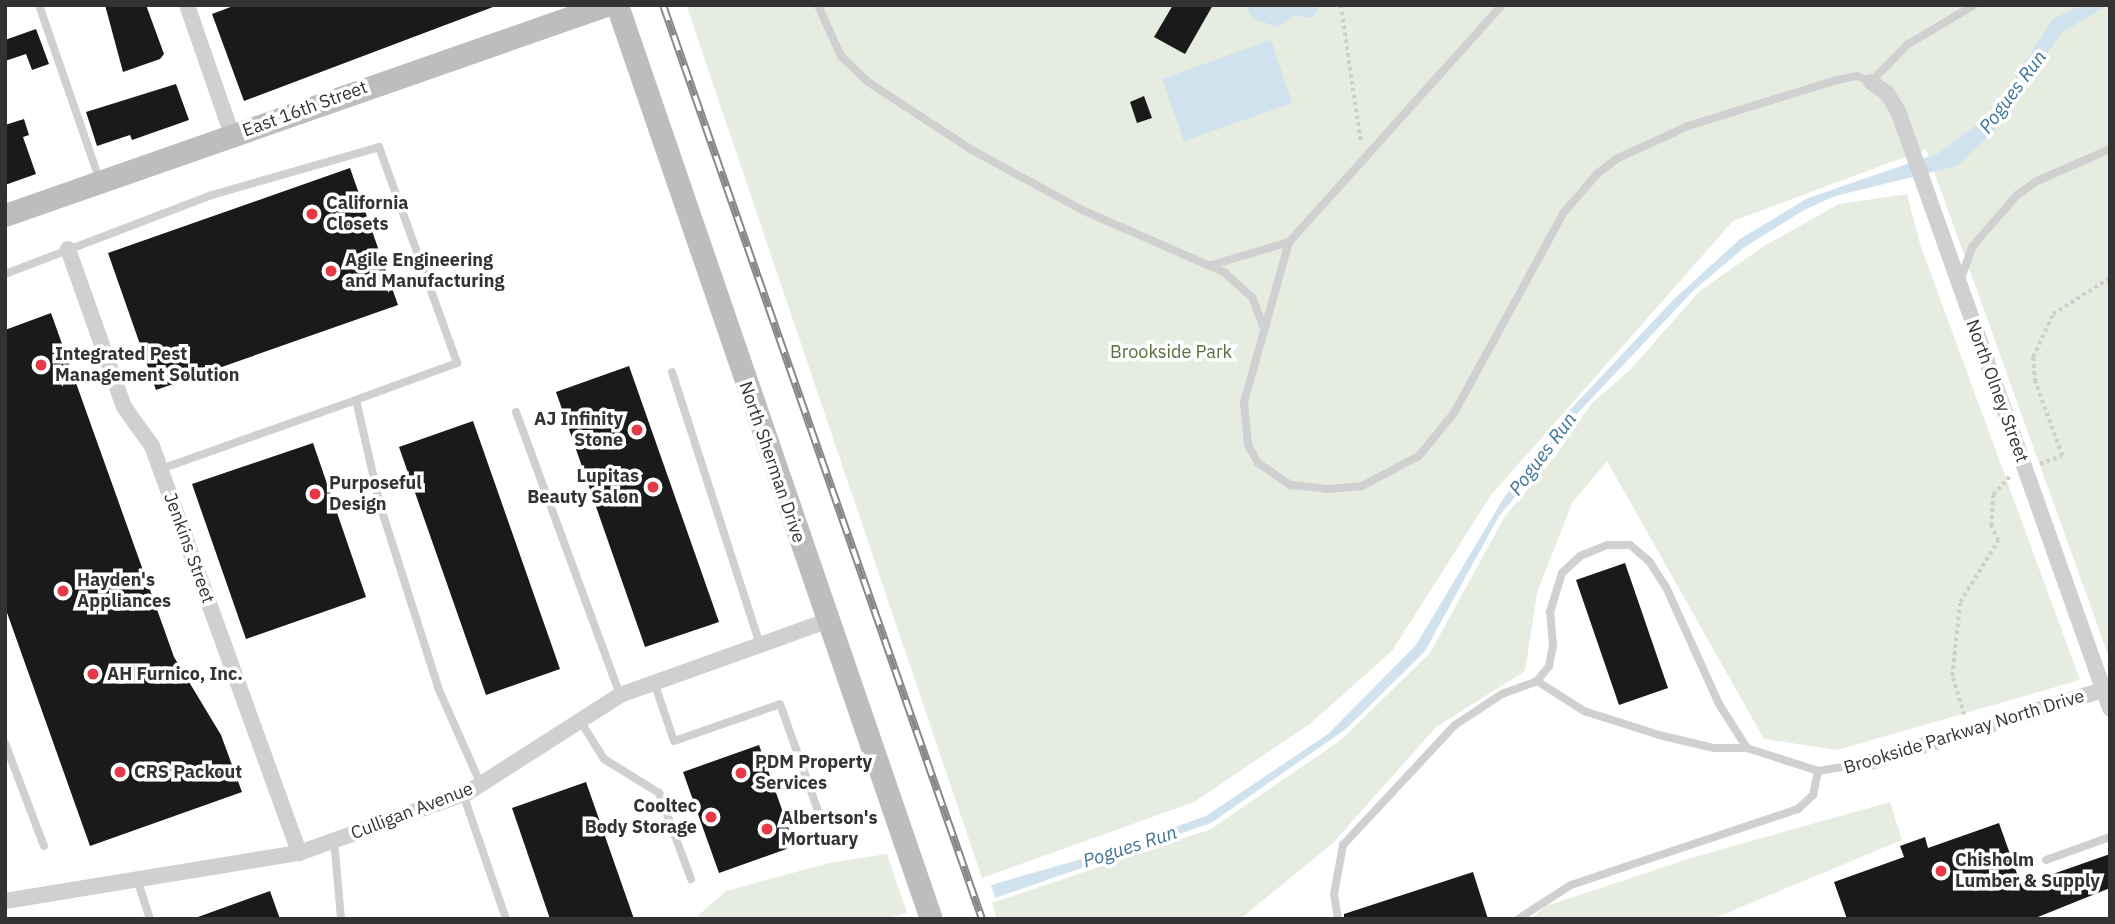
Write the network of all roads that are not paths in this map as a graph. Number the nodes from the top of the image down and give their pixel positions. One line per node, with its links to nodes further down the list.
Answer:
1 (39, 5): 11 (lane)
2 (187, 5): 9 (street)
3 (606, 5): 9 (main road, East 16th Street)
4 (617, 5): 23 (main road, North Sherman Drive)
5 (818, 5): 15 (lane)
6 (1502, 5): 13 (lane)
7 (1974, 5): 8 (lane)
8 (1871, 82): 17 (street, North Olney Street); 18 (lane)
9 (232, 135): 11 (main road, East 16th Street)
10 (2110, 149): 17 (lane)
11 (100, 181): 12 (main road, East 16th Street)
12 (5, 215)
13 (1289, 242): 15 (lane); 18 (lane)
14 (68, 249): 16 (lane); 20 (lane); 22 (street, Jenkins Street)
15 (1210, 265): 18 (lane)
16 (5, 274)
17 (1959, 284): 27 (street, North Olney Street)
18 (1265, 331)
19 (672, 372): 24 (lane)
20 (356, 400): 22 (lane); 35 (lane)
21 (516, 412): 28 (lane)
22 (161, 469): 41 (street, Jenkins Street)
23 (827, 621): 24 (street, Culligan Avenue); 49 (main road, North Sherman Drive)
24 (760, 644): 26 (street, Culligan Avenue)
25 (1537, 681): 32 (lane); 32 (lane); 50 (lane)
26 (654, 682): 28 (street, Culligan Avenue); 37 (lane)
27 (2107, 689): 29 (street, North Olney Street); 33 (street, Brookside Parkway North Drive)
28 (620, 695): 30 (street, Culligan Avenue)
29 (2110, 709)
30 (579, 719): 35 (street, Culligan Avenue); 43 (lane)
31 (5, 743): 40 (lane)
32 (1747, 748): 34 (lane)
33 (1867, 763): 34 (lane, Brookside Parkway North Drive)
34 (1818, 771): 51 (lane)
35 (481, 785): 36 (street, Culligan Avenue)
36 (463, 794): 39 (street, Culligan Avenue); 48 (lane)
37 (822, 822)
38 (2110, 837): 42 (lane)
39 (334, 841): 41 (street, Culligan Avenue); 47 (lane)
40 (44, 846)
41 (299, 853): 44 (street, Culligan Avenue)
42 (2046, 860)
43 (691, 878)
44 (137, 880): 45 (street, Culligan Avenue); 46 (lane)
45 (5, 901)
46 (150, 919)
47 (341, 919)
48 (506, 919)
49 (931, 919)
50 (1338, 919)
51 (1518, 919)

